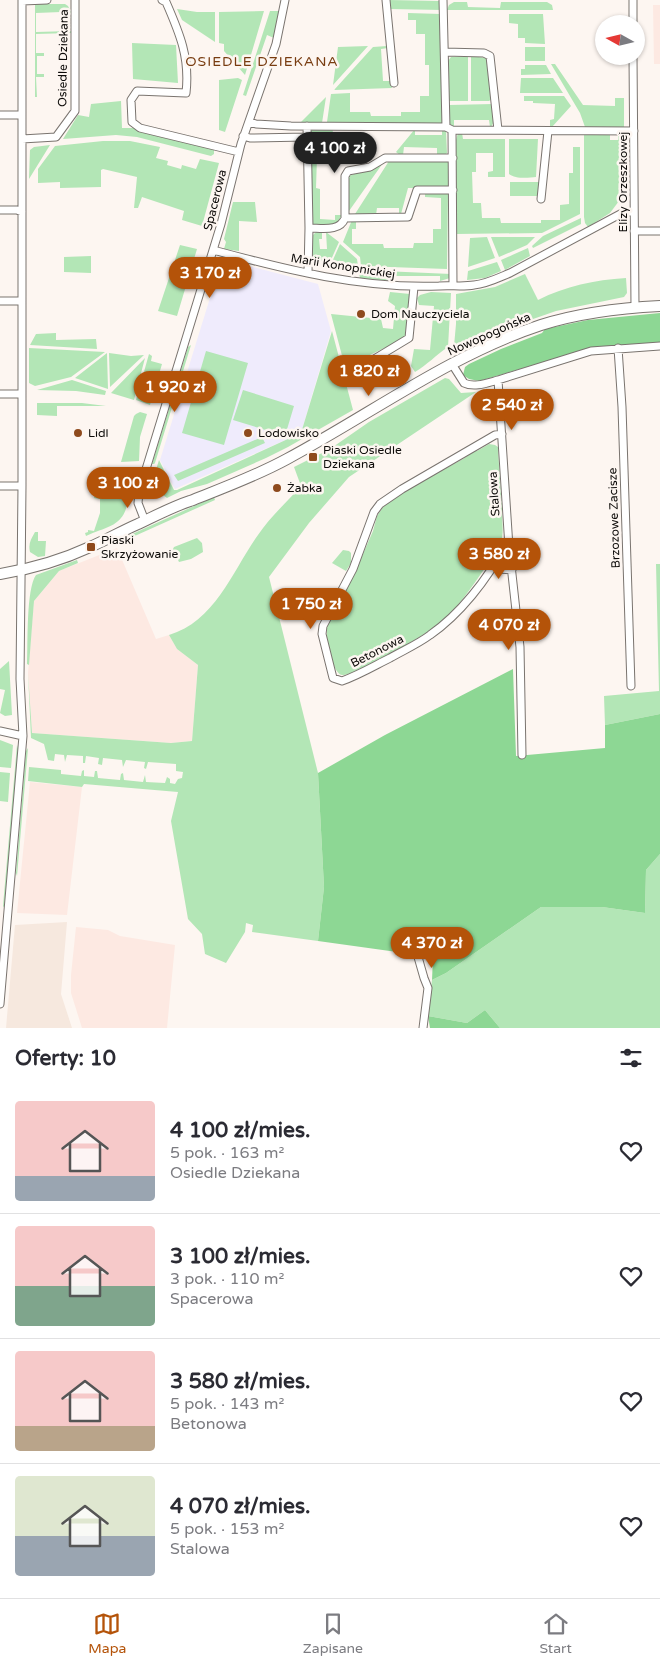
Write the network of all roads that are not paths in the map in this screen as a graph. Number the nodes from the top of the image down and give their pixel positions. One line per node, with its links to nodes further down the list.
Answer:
1 (22, 0): 2 (street, Osiedle Dziekana); 14 (street)
2 (47, 0)
3 (75, 0): 23 (street, Osiedle Dziekana)
4 (162, 0): 24 (street)
5 (285, 0): 15 (street, Spacerowa)
6 (386, 0): 12 (street)
7 (443, 0): 10 (street)
8 (633, 0): 9 (street)
9 (633, 15)
10 (444, 52): 17 (street); 18 (street)
11 (633, 65): 20 (street, Elizy Orzeszkowej)
12 (394, 83)
13 (0, 115): 14 (street)
14 (22, 115): 23 (street)
15 (248, 122): 16 (street); 21 (street, Spacerowa)
16 (306, 126): 17 (street); 22 (street)
17 (449, 128): 18 (street); 25 (street)
18 (498, 130): 19 (street)
19 (548, 131): 20 (street); 27 (street)
20 (634, 131): 30 (street, Elizy Orzeszkowej)
21 (243, 136): 22 (street); 24 (street, Spacerowa)
22 (306, 138): 32 (street)
23 (22, 139): 29 (street)
24 (238, 152): 35 (street, Spacerowa)
25 (453, 158): 26 (street); 31 (street)
26 (453, 190): 31 (street); 37 (street)
27 (541, 199)
28 (0, 210): 29 (street)
29 (22, 212): 40 (street)
30 (634, 212): 33 (street, Elizy Orzeszkowej); 37 (street, Marii Konopnickiej)
31 (346, 218): 32 (street)
32 (309, 228): 36 (street)
33 (634, 230): 34 (street); 42 (street, Elizy Orzeszkowej)
34 (660, 230)
35 (213, 250): 36 (street, Marii Konopnickiej); 53 (street, Spacerowa)
36 (308, 273): 38 (street, Marii Konopnickiej)
37 (454, 285): 38 (street, Marii Konopnickiej)
38 (414, 287): 46 (street)
39 (0, 301): 40 (street)
40 (22, 301): 49 (street)
41 (660, 306): 42 (street, Nowopogońska)
42 (634, 307): 45 (street, Nowopogońska)
43 (660, 346): 44 (street)
44 (618, 348): 47 (street); 59 (street, Brzozowe Zacisze)
45 (452, 364): 47 (street); 53 (street, Nowopogońska)
46 (346, 376)
47 (498, 380): 50 (street, Stalowa)
48 (0, 394): 49 (street)
49 (22, 394): 52 (street)
50 (502, 434): 54 (street, Stalowa); 55 (street, Betonowa)
51 (0, 486): 52 (street)
52 (22, 486): 56 (street)
53 (145, 521): 56 (street, Nowopogońska)
54 (509, 547): 55 (street, Betonowa); 57 (street, Stalowa)
55 (492, 566): 57 (street)
56 (22, 570): 58 (street, Nowopogońska); 61 (street)
57 (512, 570): 62 (street, Stalowa)
58 (0, 574)
59 (631, 686)
60 (0, 732): 61 (street)
61 (23, 736): 64 (street)
62 (522, 755)
63 (418, 957): 65 (street)
64 (0, 1004)
65 (423, 1028)

